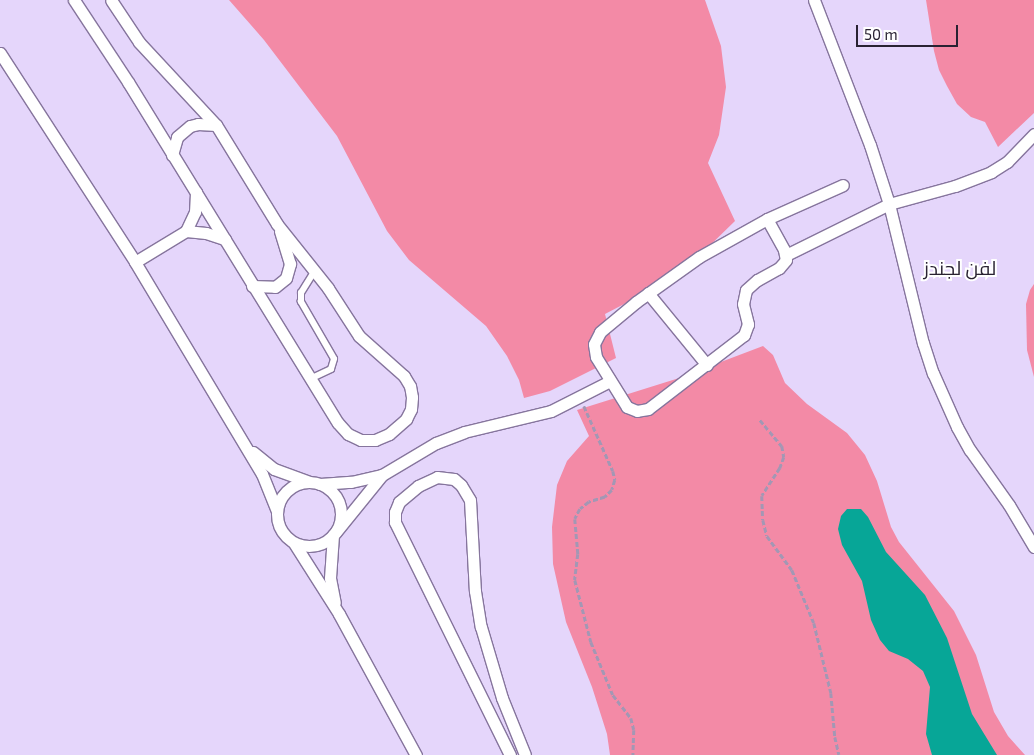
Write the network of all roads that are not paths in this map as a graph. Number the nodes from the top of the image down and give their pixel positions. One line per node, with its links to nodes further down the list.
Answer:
1 (74, 0): 7 (street)
2 (112, 0): 5 (street)
3 (814, 0): 10 (street)
4 (0, 53): 16 (street)
5 (216, 125): 7 (street); 12 (street)
6 (1034, 134): 10 (street)
7 (172, 155): 9 (street)
8 (843, 185): 11 (street)
9 (196, 191): 13 (street); 14 (street)
10 (889, 204): 15 (street); 29 (street)
11 (766, 219): 15 (street); 19 (street)
12 (277, 224): 17 (street); 18 (street)
13 (186, 231): 14 (street); 16 (street)
14 (225, 239): 18 (street)
15 (786, 255): 20 (street)
16 (135, 262): 23 (street)
17 (315, 271): 21 (lane); 21 (street)
18 (252, 286): 21 (street)
19 (648, 292): 20 (street); 22 (street)
20 (707, 365): 22 (street)
21 (310, 379)
22 (610, 381): 24 (street)
23 (243, 442): 25 (street); 26 (street)
24 (382, 475): 25 (street); 27 (street)
25 (314, 483): 26 (street); 27 (street)
26 (277, 511): 28 (street)
27 (334, 534): 28 (street); 30 (street)
28 (294, 543): 30 (street)
29 (1034, 547)
30 (339, 614): 31 (street)
31 (416, 755)
32 (510, 755): 33 (street)
33 (525, 755)

